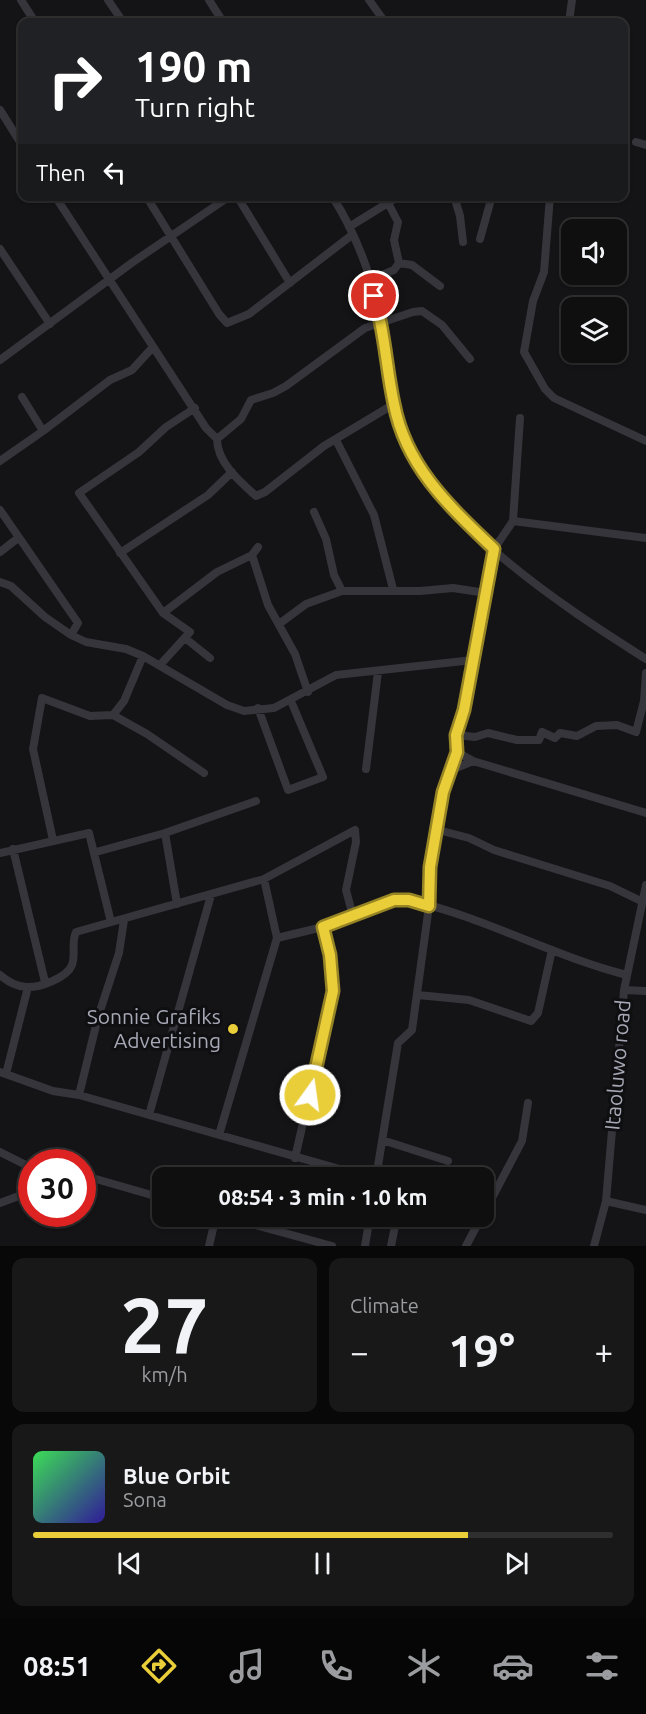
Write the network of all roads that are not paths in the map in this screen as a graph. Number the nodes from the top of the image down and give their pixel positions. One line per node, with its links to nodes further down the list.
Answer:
1 (21, 0): 6 (street)
2 (108, 0): 7 (street)
3 (209, 0): 8 (street)
4 (369, 0): 9 (street)
5 (572, 0): 10 (street)
6 (33, 18)
7 (120, 18)
8 (220, 18)
9 (382, 18)
10 (570, 18)
11 (0, 110): 12 (street)
12 (18, 139)
13 (636, 142): 14 (street)
14 (646, 145)
15 (58, 201): 31 (street)
16 (149, 201): 26 (street)
17 (223, 201): 26 (street)
18 (240, 201): 33 (street)
19 (335, 201): 25 (street)
20 (391, 201): 24 (street)
21 (456, 201): 28 (street)
22 (491, 201): 27 (street)
23 (550, 201): 47 (street)
24 (388, 203): 25 (street); 30 (street)
25 (350, 231): 32 (street); 33 (street)
26 (171, 236): 31 (street); 33 (street)
27 (480, 239)
28 (463, 242)
29 (0, 249): 36 (street)
30 (399, 263): 32 (street); 34 (street)
31 (110, 279): 36 (street); 37 (street)
32 (370, 280): 35 (street)
33 (290, 283)
34 (440, 286)
35 (382, 322): 38 (street); 41 (street); 45 (street)
36 (50, 324): 39 (street)
37 (153, 347): 42 (street); 44 (street)
38 (470, 359)
39 (0, 360)
40 (22, 398): 44 (street)
41 (394, 404): 46 (street); 56 (street)
42 (195, 408): 45 (street); 58 (street)
43 (520, 418): 52 (street)
44 (43, 431): 48 (street)
45 (217, 439): 49 (street)
46 (336, 440): 49 (street); 61 (street)
47 (646, 441)
48 (0, 461)
49 (232, 472): 58 (street)
50 (0, 510): 53 (street)
51 (314, 512): 62 (street)
52 (513, 520): 54 (street); 56 (street)
53 (18, 538): 57 (street); 66 (street)
54 (646, 538)
55 (258, 547): 59 (street)
56 (494, 549): 63 (street); 70 (street)
57 (0, 552)
58 (120, 553): 64 (street)
59 (252, 555): 64 (street); 65 (street)
60 (0, 582): 66 (street)
61 (393, 590): 62 (street); 63 (street)
62 (342, 591): 65 (street)
63 (486, 593): 71 (street)
64 (163, 613): 67 (street)
65 (279, 624): 75 (street)
66 (71, 635): 68 (street)
67 (185, 638): 69 (street); 72 (street)
68 (143, 656): 72 (street); 78 (street)
69 (210, 658)
70 (646, 659)
71 (472, 660): 73 (street); 79 (street)
72 (160, 665): 77 (street)
73 (378, 672): 75 (street); 82 (street)
74 (646, 673): 79 (street)
75 (308, 692): 76 (street)
76 (291, 701): 77 (street); 77 (street)
77 (258, 708)
78 (113, 715): 84 (street); 89 (street)
79 (456, 735): 80 (street)
80 (457, 752): 81 (street); 83 (street)
81 (473, 761): 83 (street); 86 (street)
82 (366, 769)
83 (449, 771): 87 (street)
84 (204, 773)
85 (256, 801): 88 (street)
86 (646, 813)
87 (438, 830): 96 (street); 98 (street)
88 (165, 833): 91 (street); 97 (street)
89 (53, 840): 90 (street); 91 (street)
90 (13, 849): 92 (street); 108 (street)
91 (96, 852): 102 (street)
92 (0, 853)
93 (264, 879): 95 (street); 99 (street); 104 (street)
94 (646, 885): 96 (street, Itaoluwo road)
95 (211, 895): 97 (street); 116 (street)
96 (643, 902): 100 (street, Itaoluwo road)
97 (177, 904): 101 (street)
98 (429, 906): 99 (street); 105 (street); 112 (street)
99 (353, 916): 103 (street)
100 (642, 918): 107 (street, Itaoluwo road)
101 (124, 920): 102 (street); 114 (street)
102 (111, 922): 108 (street)
103 (323, 927): 104 (street); 120 (street)
104 (277, 938): 117 (street)
105 (552, 950): 107 (street); 112 (street)
106 (0, 975): 109 (street)
107 (627, 975): 110 (street, Itaoluwo road)
108 (45, 982): 109 (street)
109 (28, 987): 113 (street)
110 (624, 990): 111 (street); 129 (street, Itaoluwo road)
111 (646, 991)
112 (418, 995): 118 (street)
113 (3, 1073): 114 (street)
114 (79, 1095): 116 (street)
115 (528, 1103): 126 (street)
116 (149, 1115): 117 (street)
117 (219, 1135): 120 (street)
118 (382, 1140): 122 (street); 124 (street)
119 (0, 1152): 121 (street)
120 (295, 1158): 123 (street)
121 (18, 1161)
122 (448, 1161)
123 (335, 1167)
124 (377, 1167)
125 (96, 1179): 127 (street)
126 (494, 1194)
127 (152, 1195)
128 (18, 1196): 130 (street)
129 (606, 1201): 131 (street); 144 (street, Itaoluwo road)
130 (0, 1203)
131 (646, 1210)
132 (213, 1227): 138 (street)
133 (262, 1227): 137 (street)
134 (368, 1227): 141 (street)
135 (395, 1227): 142 (street)
136 (476, 1227): 143 (street)
137 (290, 1235): 139 (street); 140 (street)
138 (209, 1246)
139 (288, 1246)
140 (332, 1246)
141 (365, 1246)
142 (391, 1246)
143 (466, 1246)
144 (594, 1246)

